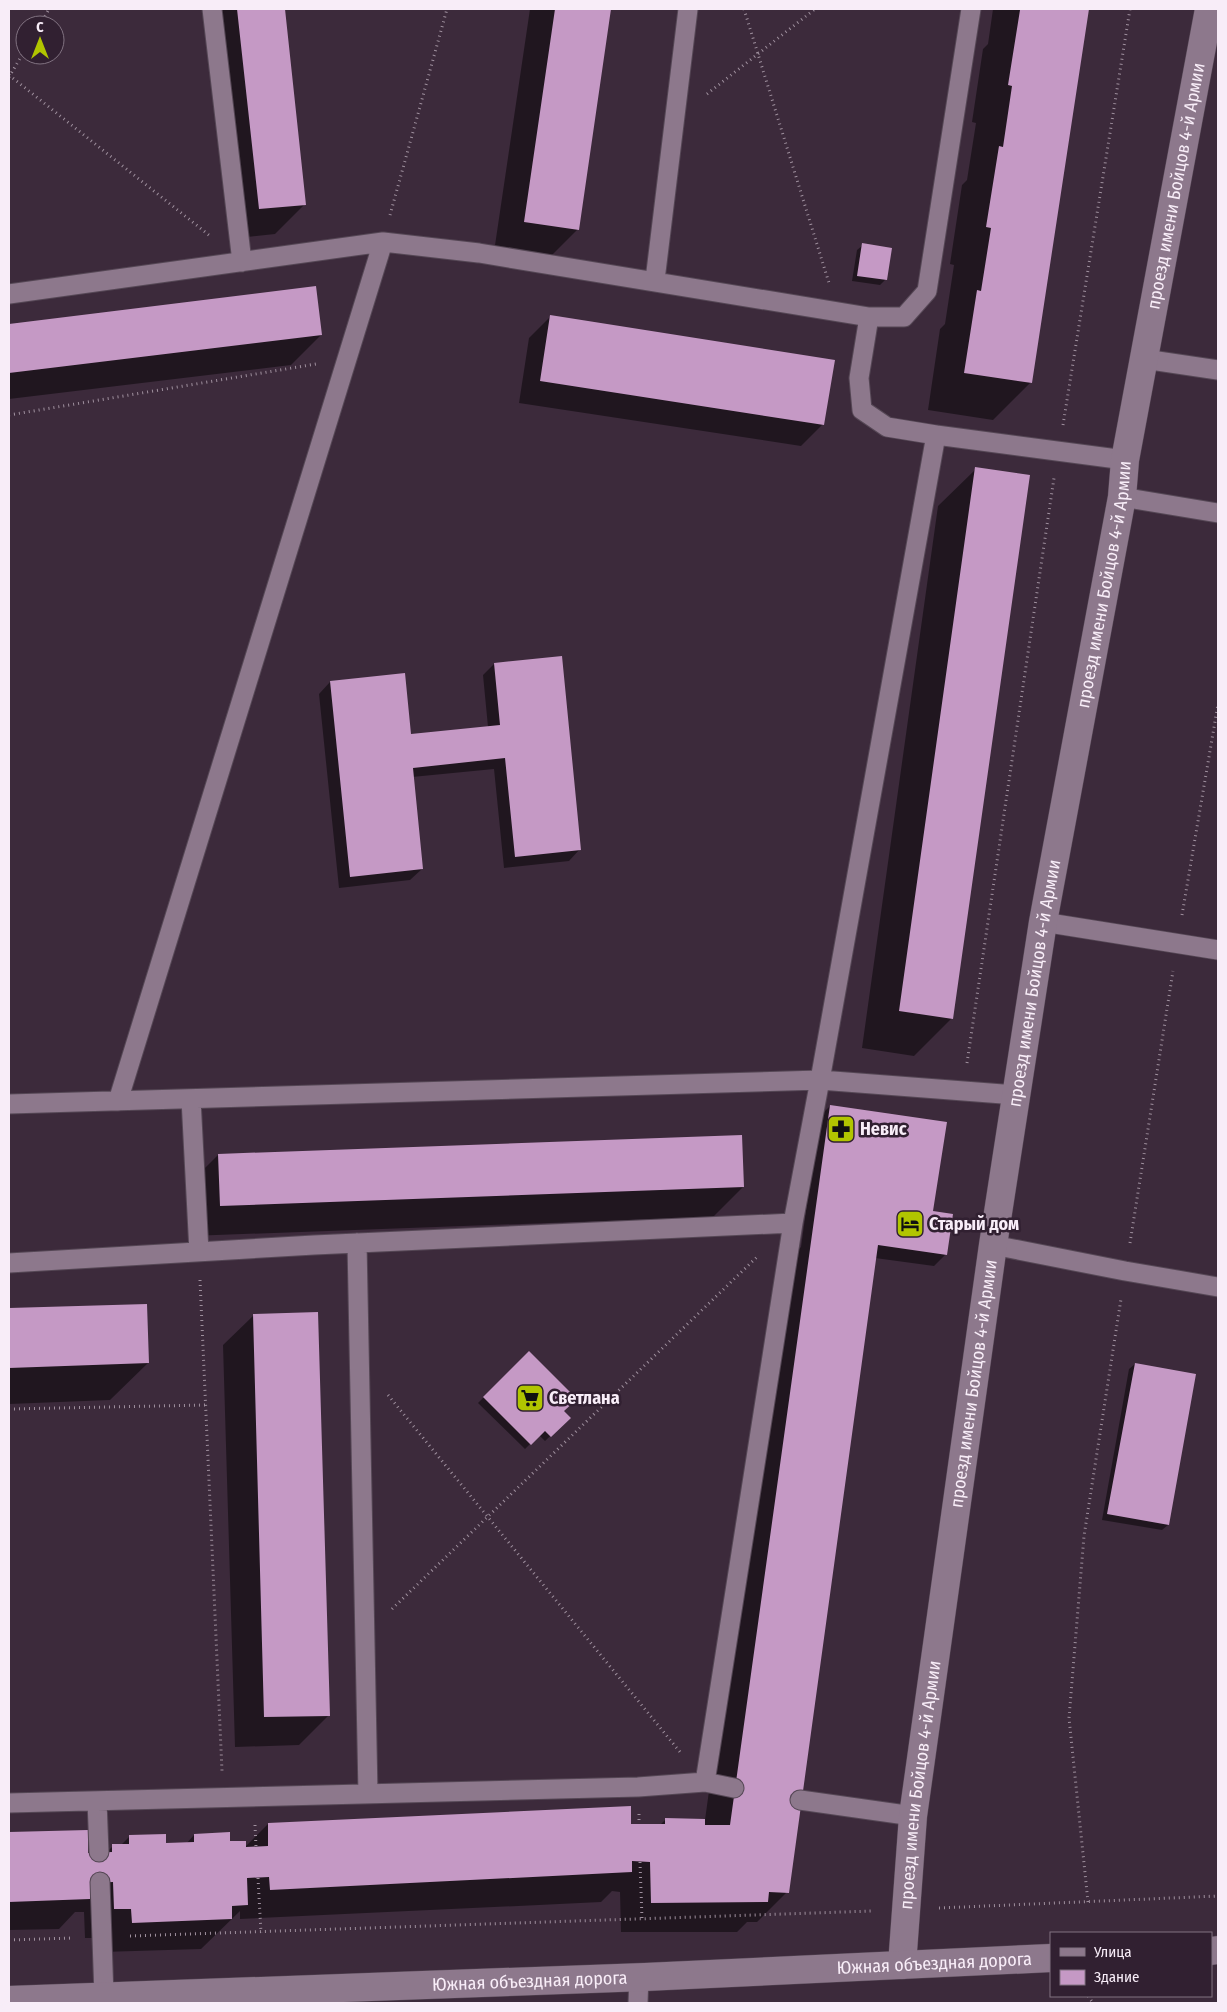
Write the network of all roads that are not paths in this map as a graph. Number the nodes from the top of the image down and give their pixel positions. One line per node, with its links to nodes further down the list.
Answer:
1 (212, 9): 6 (lane)
2 (688, 9): 7 (lane)
3 (971, 9): 9 (lane)
4 (1209, 9): 10 (street, проезд имени Бойцов 4-й Армии)
5 (383, 242): 6 (lane); 7 (lane); 21 (lane)
6 (242, 262): 8 (lane)
7 (655, 280): 9 (lane)
8 (9, 294)
9 (870, 317): 12 (lane)
10 (1144, 359): 11 (lane); 13 (street, проезд имени Бойцов 4-й Армии)
11 (1218, 370)
12 (936, 435): 13 (lane); 18 (lane)
13 (1125, 460): 14 (street, проезд имени Бойцов 4-й Армии)
14 (1122, 497): 15 (lane); 16 (street, проезд имени Бойцов 4-й Армии)
15 (1218, 513)
16 (1043, 922): 17 (lane); 19 (street, проезд имени Бойцов 4-й Армии)
17 (1218, 950)
18 (820, 1080): 19 (lane); 20 (lane); 23 (lane)
19 (1016, 1094): 25 (street, проезд имени Бойцов 4-й Армии)
20 (191, 1099): 21 (lane); 26 (lane)
21 (118, 1101): 22 (lane)
22 (9, 1104)
23 (792, 1223): 24 (lane); 29 (lane)
24 (357, 1243): 26 (lane); 31 (lane)
25 (993, 1245): 28 (lane); 35 (street, проезд имени Бойцов 4-й Армии)
26 (199, 1252): 27 (lane)
27 (9, 1263)
28 (1218, 1287)
29 (704, 1782): 30 (lane); 31 (lane)
30 (734, 1788)
31 (368, 1794): 33 (lane)
32 (800, 1800): 35 (lane)
33 (97, 1801): 34 (lane); 36 (lane)
34 (9, 1803)
35 (914, 1816): 39 (street, проезд имени Бойцов 4-й Армии)
36 (99, 1852)
37 (100, 1882): 41 (lane)
38 (1050, 1958): 39 (street, Южная объездная дорога)
39 (902, 1965): 40 (street, Южная объездная дорога)
40 (639, 1976): 41 (street, Южная объездная дорога); 43 (lane)
41 (104, 1996): 42 (street, Южная объездная дорога)
42 (9, 2000)
43 (638, 2003)

